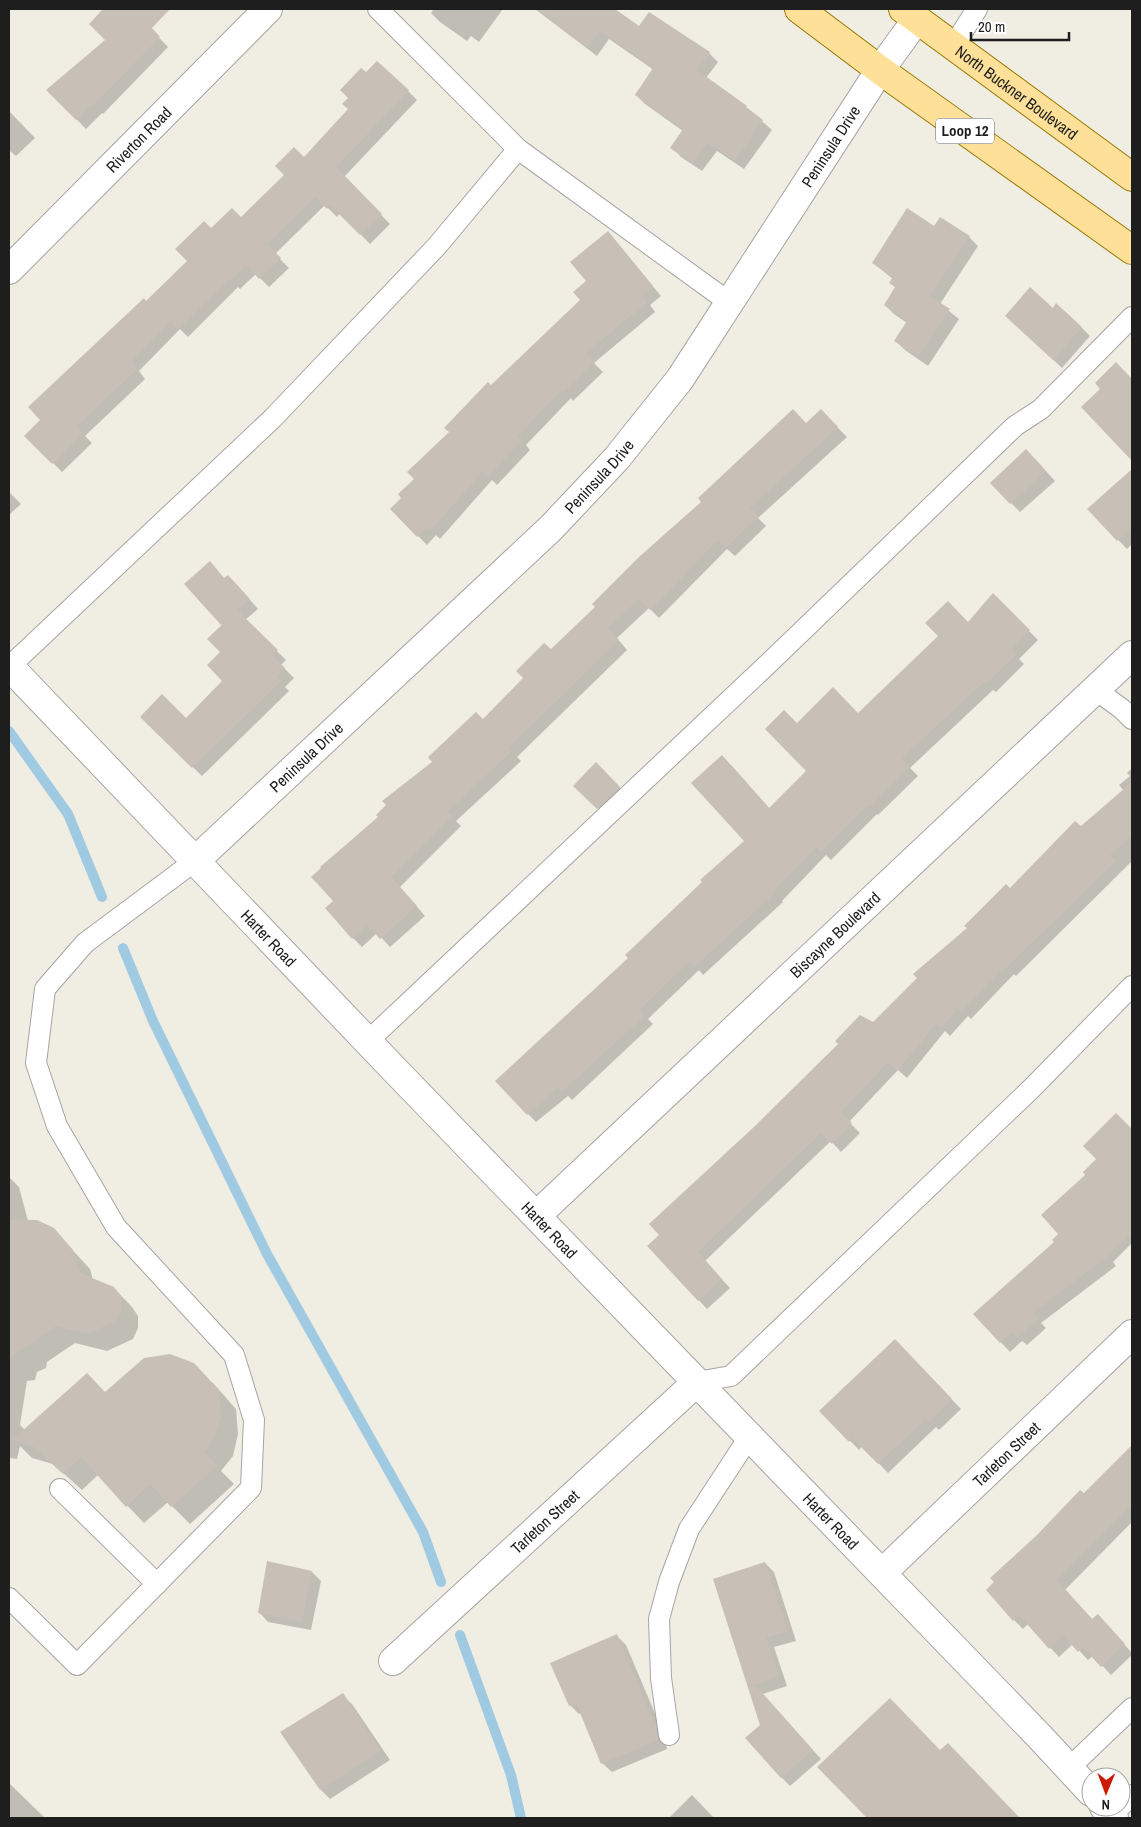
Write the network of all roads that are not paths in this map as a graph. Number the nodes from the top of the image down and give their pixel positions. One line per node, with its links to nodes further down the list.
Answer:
1 (268, 9): 11 (street, Riverton Road)
2 (378, 9): 8 (lane)
3 (799, 9): 7 (main road, Loop 12)
4 (977, 9): 6 (lane)
5 (910, 14): 6 (main road, North Buckner Boulevard); 7 (street, Peninsula Drive)
6 (954, 45): 9 (main road, North Buckner Boulevard)
7 (880, 70): 10 (main road, Loop 12); 12 (street, Peninsula Drive)
8 (518, 149): 12 (lane); 15 (lane)
9 (1132, 176)
10 (1132, 250)
11 (9, 270)
12 (730, 303): 18 (street, Peninsula Drive)
13 (1132, 317): 20 (lane)
14 (1132, 655): 16 (street, Biscayne Boulevard)
15 (9, 666): 18 (street, Harter Road)
16 (1096, 690): 17 (lane); 21 (street, Biscayne Boulevard)
17 (1132, 720)
18 (195, 861): 20 (street, Harter Road); 27 (lane)
19 (1132, 986): 23 (lane)
20 (368, 1041): 21 (street, Harter Road)
21 (537, 1215): 23 (street, Harter Road)
22 (1132, 1334): 26 (street, Tarleton Street)
23 (697, 1382): 24 (street, Harter Road); 29 (street, Tarleton Street)
24 (749, 1437): 26 (street, Harter Road); 31 (lane)
25 (60, 1489): 27 (lane)
26 (882, 1573): 32 (street, Harter Road)
27 (157, 1584): 28 (lane)
28 (9, 1598)
29 (393, 1661)
30 (1132, 1708): 32 (lane)
31 (669, 1735)
32 (1069, 1768): 33 (street, Harter Road)
33 (1081, 1781)

